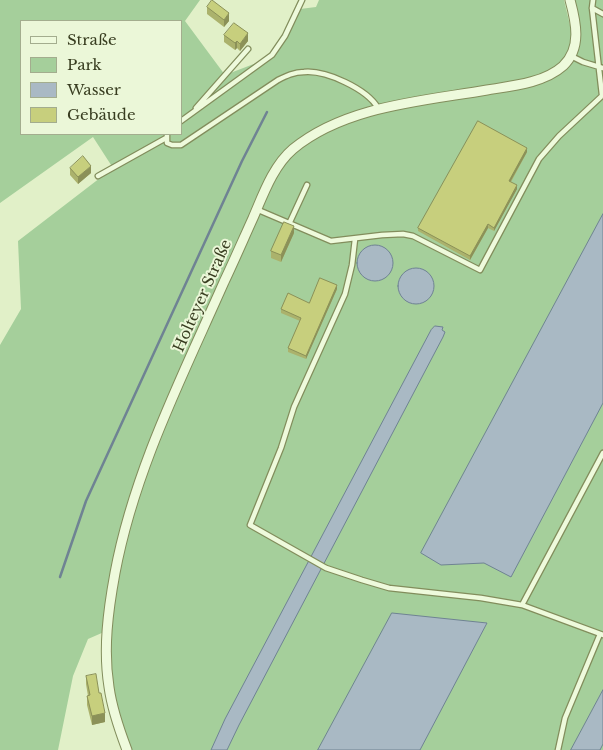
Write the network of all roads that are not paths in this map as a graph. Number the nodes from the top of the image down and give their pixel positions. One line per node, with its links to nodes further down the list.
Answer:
1 (302, 0): 11 (lane)
2 (570, 0): 7 (street)
3 (593, 0): 4 (lane)
4 (592, 8): 5 (lane); 8 (lane)
5 (603, 14)
6 (248, 49): 11 (lane)
7 (571, 56): 8 (lane); 10 (street, Holteyer Straße)
8 (601, 68): 9 (lane)
9 (603, 95): 18 (lane)
10 (378, 108): 13 (lane); 16 (street, Holteyer Straße)
11 (190, 114): 12 (lane)
12 (182, 119)
13 (166, 136): 14 (lane)
14 (98, 176)
15 (307, 185): 17 (lane)
16 (256, 209): 17 (lane); 22 (street, Holteyer Straße)
17 (289, 224): 18 (lane)
18 (355, 239): 20 (lane)
19 (603, 453): 20 (lane)
20 (522, 606): 21 (lane)
21 (601, 635): 23 (lane)
22 (127, 750)
23 (558, 750)

